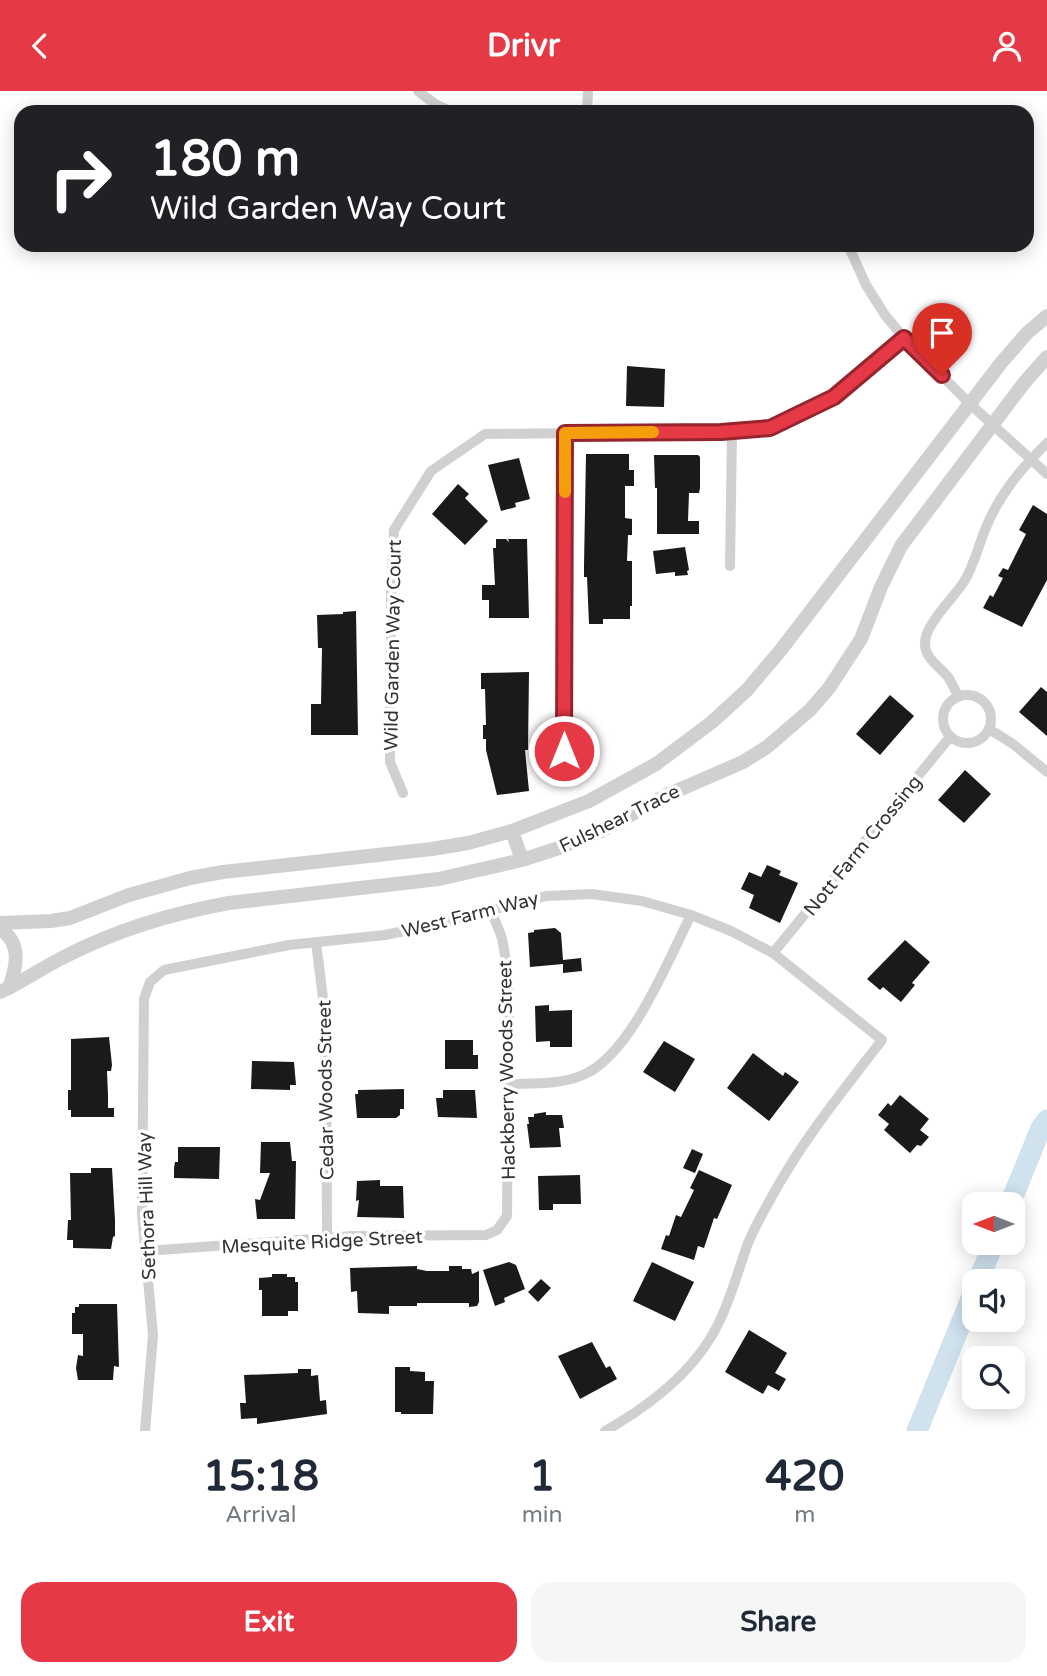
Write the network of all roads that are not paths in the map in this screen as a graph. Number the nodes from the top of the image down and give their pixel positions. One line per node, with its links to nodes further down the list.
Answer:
1 (418, 91): 2 (street)
2 (437, 105)
3 (851, 252): 5 (street)
4 (1047, 316): 7 (street, Fulshear Trace)
5 (904, 338): 7 (street); 9 (street, Wild Garden Way Court)
6 (1047, 357): 8 (street, Fulshear Trace)
7 (970, 404): 8 (street); 21 (street, Fulshear Trace)
8 (993, 424): 12 (street); 22 (street, Fulshear Trace)
9 (726, 431): 10 (street, Wild Garden Way Court); 14 (street)
10 (565, 433): 18 (street); 20 (street, Wild Garden Way Court)
11 (1047, 443): 12 (street)
12 (1031, 459): 13 (street); 15 (street)
13 (1047, 474)
14 (730, 566)
15 (958, 696): 16 (street); 17 (street)
16 (989, 729): 17 (street); 19 (street)
17 (950, 737): 28 (street, Nott Farm Crossing)
18 (564, 751)
19 (1047, 772)
20 (403, 793)
21 (512, 831): 22 (street); 25 (street, Fulshear Trace)
22 (522, 860): 30 (street, Fulshear Trace)
23 (491, 910): 24 (street, West Farm Way); 27 (street, West Farm Way); 31 (street, Hackberry Woods Street)
24 (691, 915): 28 (street, West Farm Way); 31 (street)
25 (0, 923)
26 (0, 929): 30 (street)
27 (317, 942): 29 (street, West Farm Way); 33 (street, Cedar Woods Street)
28 (773, 953): 36 (street, West Farm Way)
29 (150, 982): 34 (street, Sethora Hill Way)
30 (4, 990)
31 (508, 1084): 32 (street, Hackberry Woods Street)
32 (497, 1230): 33 (street, Mesquite Ridge Street)
33 (327, 1238): 34 (street, Mesquite Ridge Street)
34 (146, 1251): 35 (street, Sethora Hill Way)
35 (145, 1431)
36 (605, 1431)

